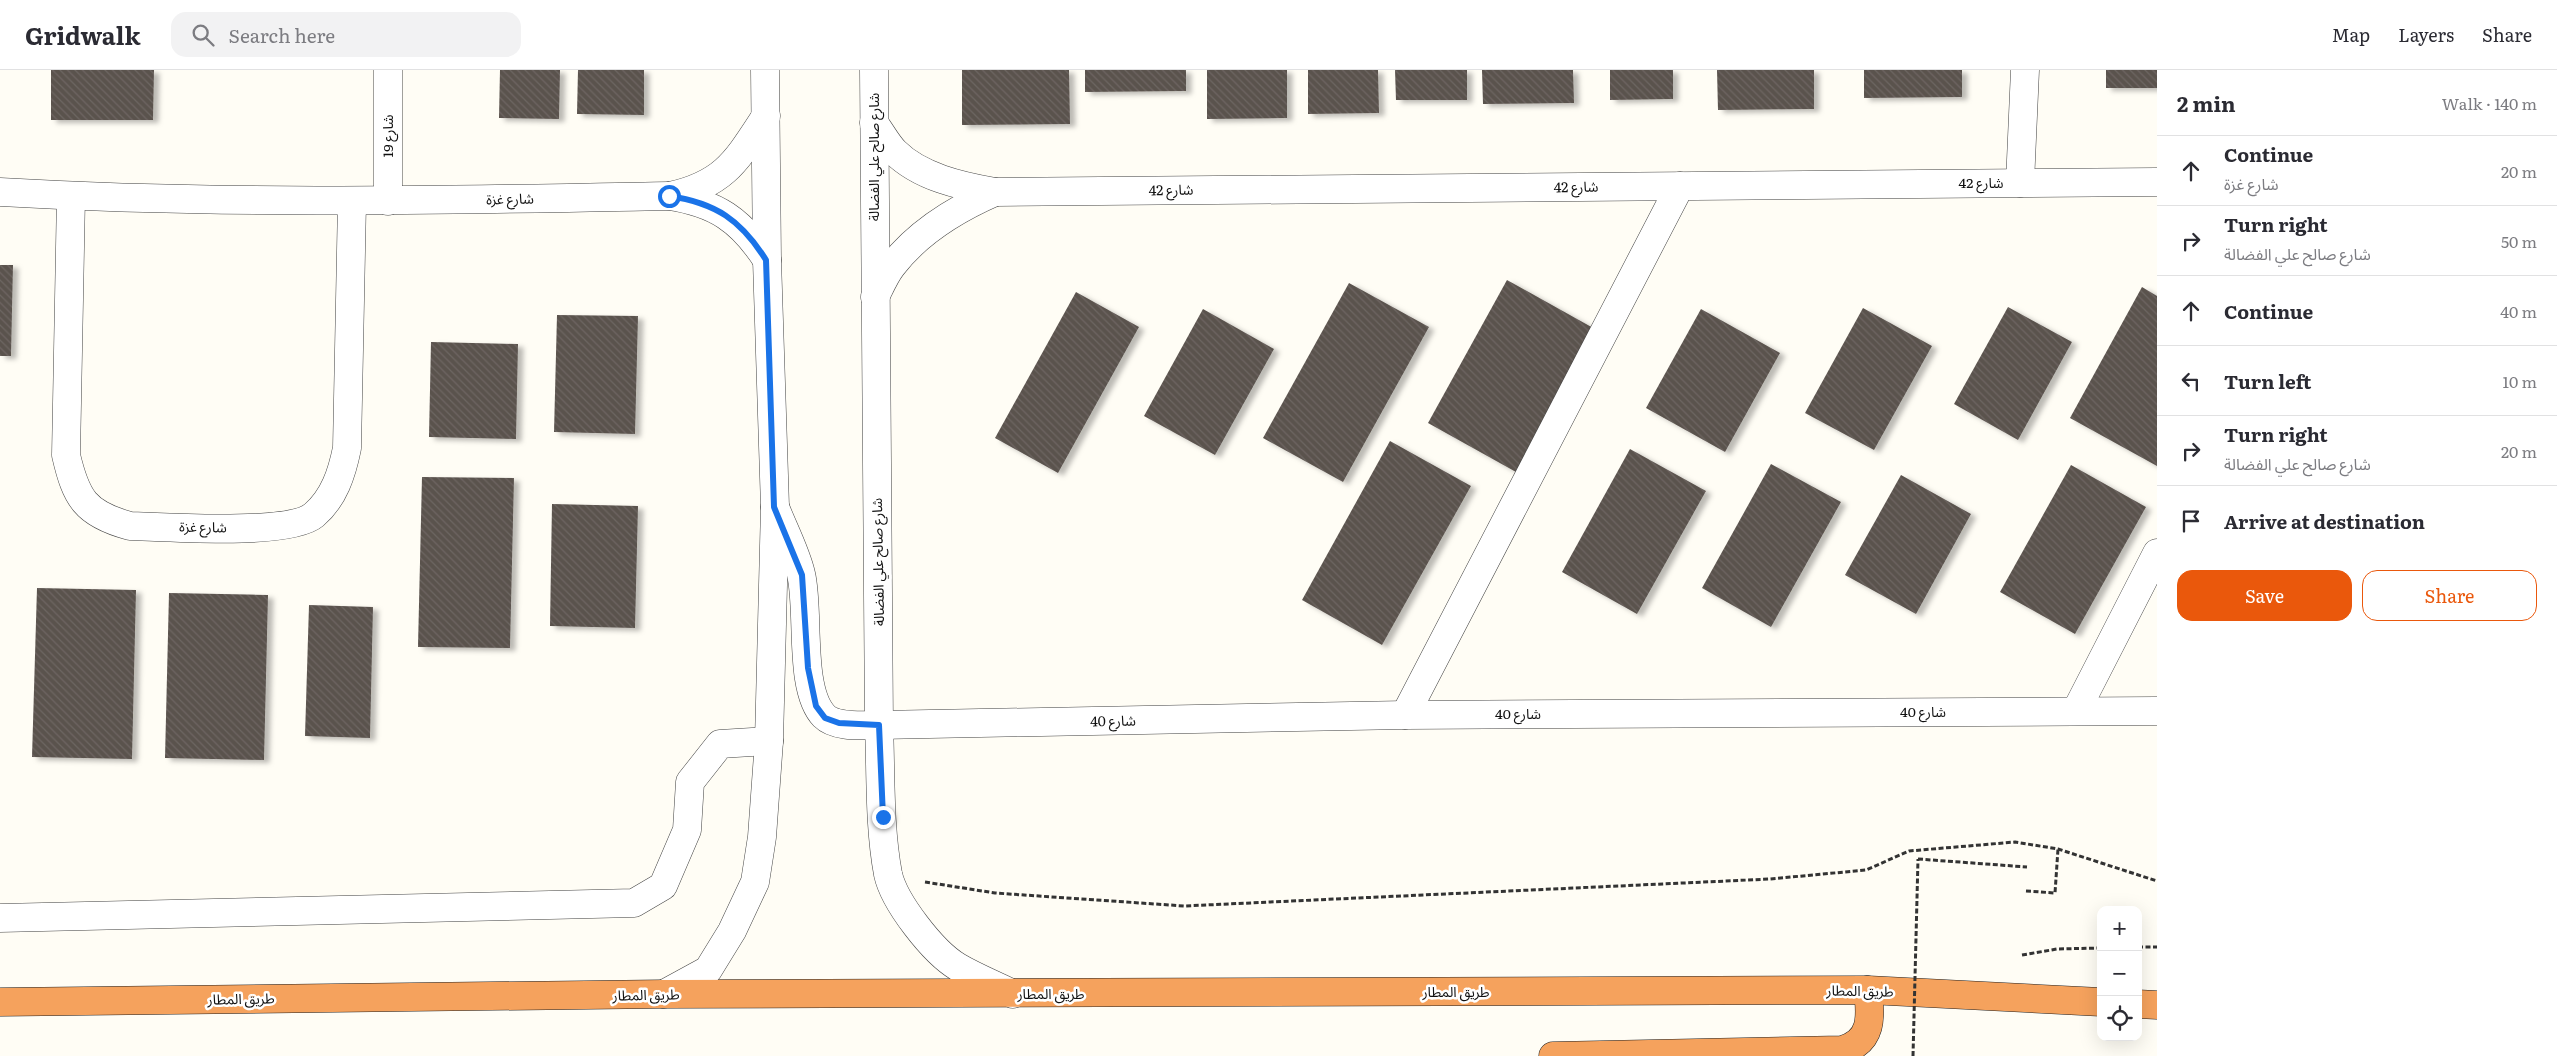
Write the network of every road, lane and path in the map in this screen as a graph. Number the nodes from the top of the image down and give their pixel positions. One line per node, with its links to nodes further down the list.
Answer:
1 (388, 70): 14 (street, شارع 19)
2 (765, 70): 5 (street)
3 (874, 70): 6 (street, شارع صالح علي الفضالة)
4 (2025, 70): 8 (street)
5 (766, 116): 13 (street, شارع غزة); 16 (street)
6 (874, 123): 11 (street, شارع 42); 17 (street, شارع صالح علي الفضالة)
7 (2157, 182): 8 (street, شارع 42)
8 (2020, 183): 9 (street, شارع 42)
9 (1680, 186): 11 (street, شارع 42); 22 (street)
10 (0, 192): 12 (street, شارع غزة)
11 (995, 192): 17 (street, شارع 42)
12 (72, 196): 15 (street, شارع غزة); 15 (street, شارع غزة)
13 (669, 196): 14 (street, شارع غزة); 16 (street, شارع غزة)
14 (388, 201): 15 (street, شارع غزة)
15 (352, 202)
16 (766, 260): 18 (street)
17 (875, 297): 23 (street, شارع صالح علي الفضالة)
18 (774, 507): 23 (street, شارع 40); 24 (street)
19 (2157, 553): 20 (street)
20 (2076, 711): 21 (street, شارع 40); 22 (street, شارع 40)
21 (2157, 711)
22 (1405, 715): 23 (street, شارع 40)
23 (879, 725): 27 (street, شارع صالح علي الفضالة)
24 (769, 741): 30 (street); 36 (street)
25 (2058, 849): 27 (path); 28 (path); 29 (path)
26 (2028, 867): 43 (path, bridge)
27 (889, 876): 37 (street, شارع صالح علي الفضالة)
28 (2157, 881)
29 (2026, 891)
30 (0, 918)
31 (2157, 947): 33 (path)
32 (2097, 948): 34 (path)
33 (2142, 948)
34 (2022, 955)
35 (1868, 990): 37 (highway, طريق المطار); 39 (highway, طريق المطار); 42 (highway)
36 (664, 994): 37 (highway, طريق المطار); 38 (highway, طريق المطار)
37 (1013, 994)
38 (0, 1002)
39 (2097, 1002)
40 (2142, 1004): 41 (highway)
41 (2157, 1005)
42 (1553, 1056)
43 (1913, 1056)

